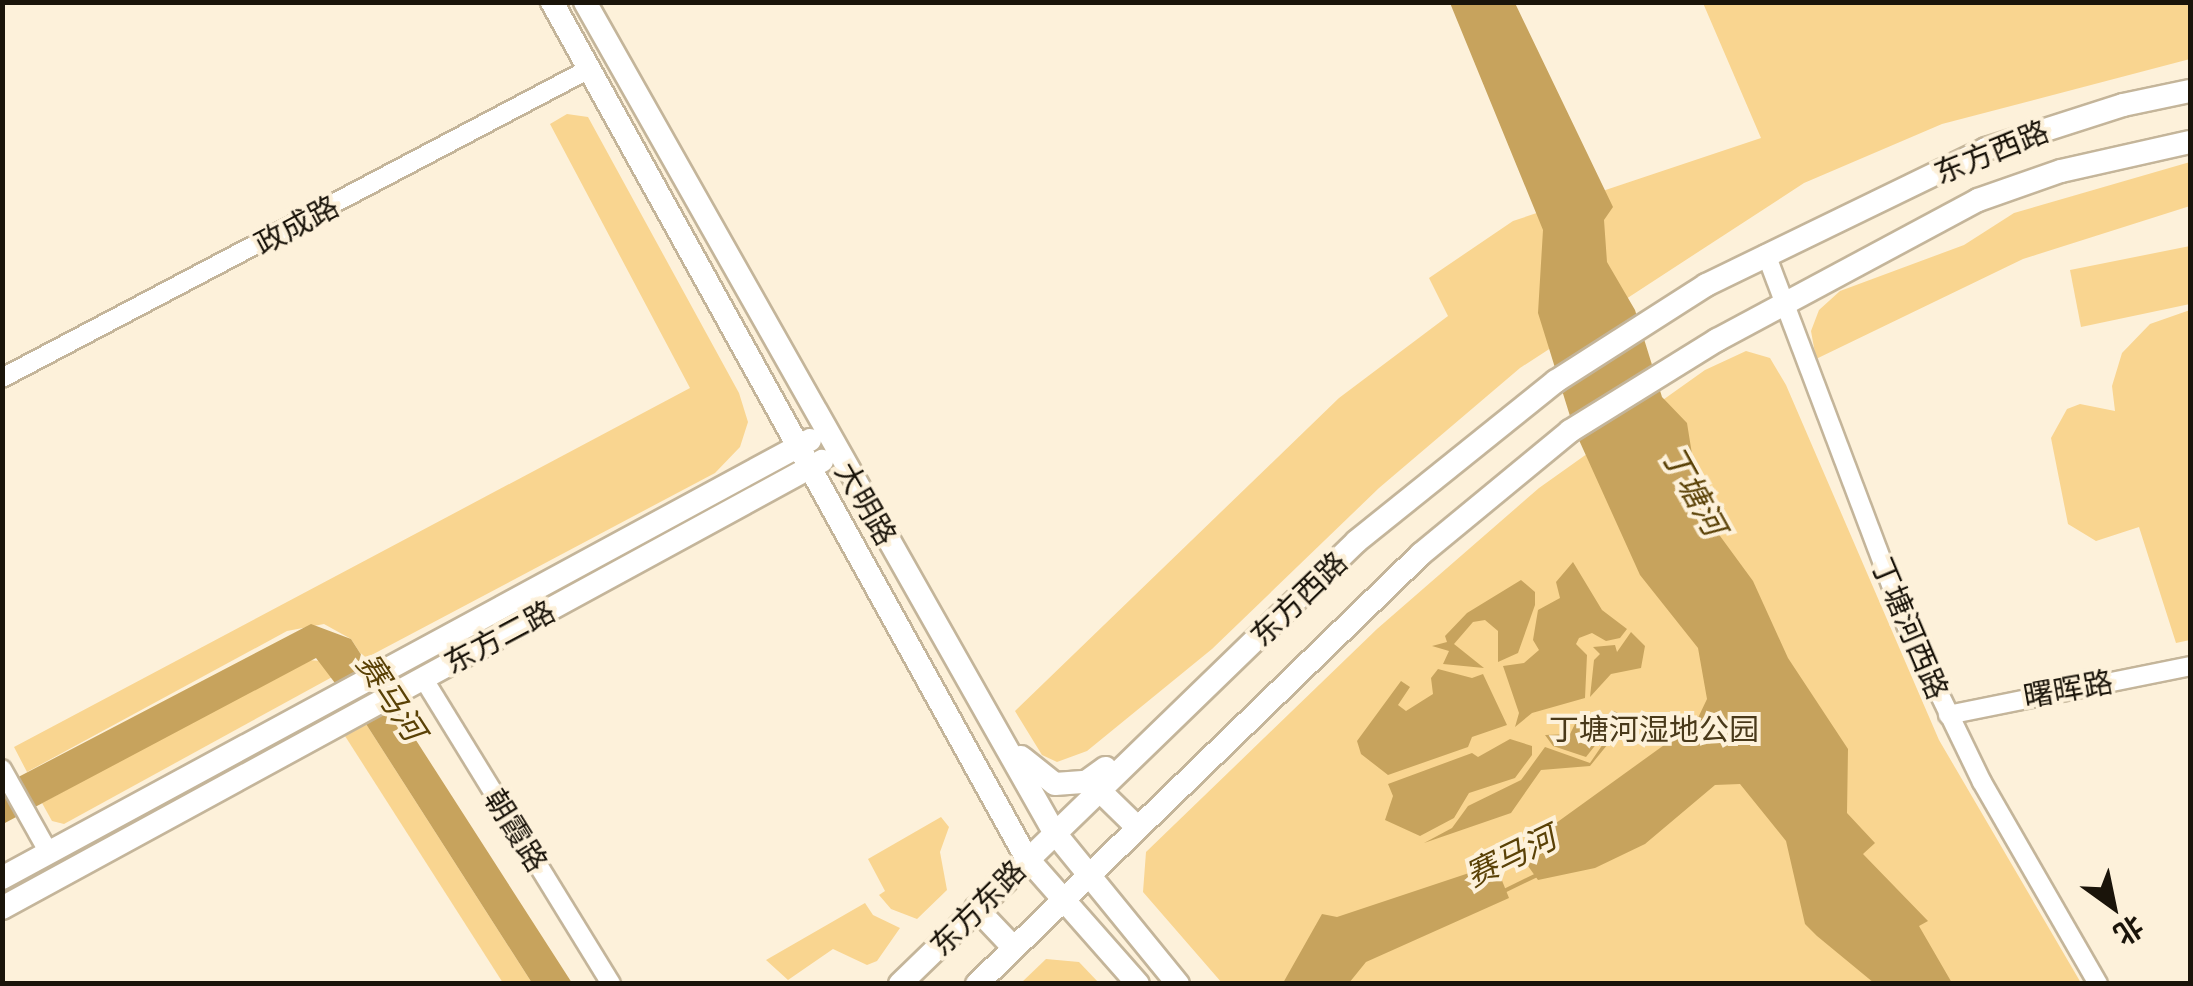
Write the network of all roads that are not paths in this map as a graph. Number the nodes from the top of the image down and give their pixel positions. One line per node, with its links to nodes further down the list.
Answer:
1 (552, 2): 3 (main road, 大明路)
2 (585, 2): 10 (main road, 大明路)
3 (589, 69): 8 (street, 政成路); 9 (main road, 大明路)
4 (2190, 91): 6 (main road, 东方西路)
5 (2190, 142): 7 (main road, 东方西路)
6 (1766, 254): 7 (street, 丁塘河西路); 20 (main road, 东方西路)
7 (1786, 301): 18 (street, 丁塘河西路); 23 (main road, 东方西路)
8 (2, 378)
9 (776, 406): 11 (main road, 大明路); 13 (main road)
10 (832, 442): 11 (main road, 东方二路); 12 (main road, 东方二路); 19 (main road, 大明路)
11 (798, 446): 12 (main road, 大明路); 13 (main road, 东方二路)
12 (810, 468): 14 (main road, 东方二路); 15 (main road, 大明路)
13 (750, 472): 25 (main road, 东方二路)
14 (773, 489): 15 (main road); 17 (main road, 东方二路)
15 (833, 509): 26 (main road, 大明路)
16 (2190, 666): 18 (street, 曙晖路)
17 (423, 678): 30 (main road, 东方二路); 33 (street, 朝霞路)
18 (1948, 715): 38 (street, 丁塘河西路)
19 (997, 730): 20 (main road); 24 (main road, 大明路)
20 (1157, 732): 22 (main road, 东方西路)
21 (4, 771): 25 (street)
22 (1098, 789): 23 (main road); 24 (main road, 东方西路)
23 (1137, 827): 27 (main road, 东方西路)
24 (1054, 832): 26 (main road, 东方东路); 27 (main road, 大明路)
25 (49, 853): 28 (main road, 东方二路)
26 (1026, 857): 29 (main road, 大明路); 31 (main road, 东方东路)
27 (1086, 876): 29 (main road, 东方东路); 37 (main road, 大明路)
28 (2, 878)
29 (1064, 900): 32 (main road, 东方东路); 36 (main road, 大明路)
30 (2, 908)
31 (976, 908): 32 (main road); 34 (main road, 东方东路)
32 (1014, 948): 35 (main road, 东方东路)
33 (611, 984)
34 (900, 984)
35 (976, 984)
36 (1138, 984)
37 (1178, 984)
38 (2098, 984)

